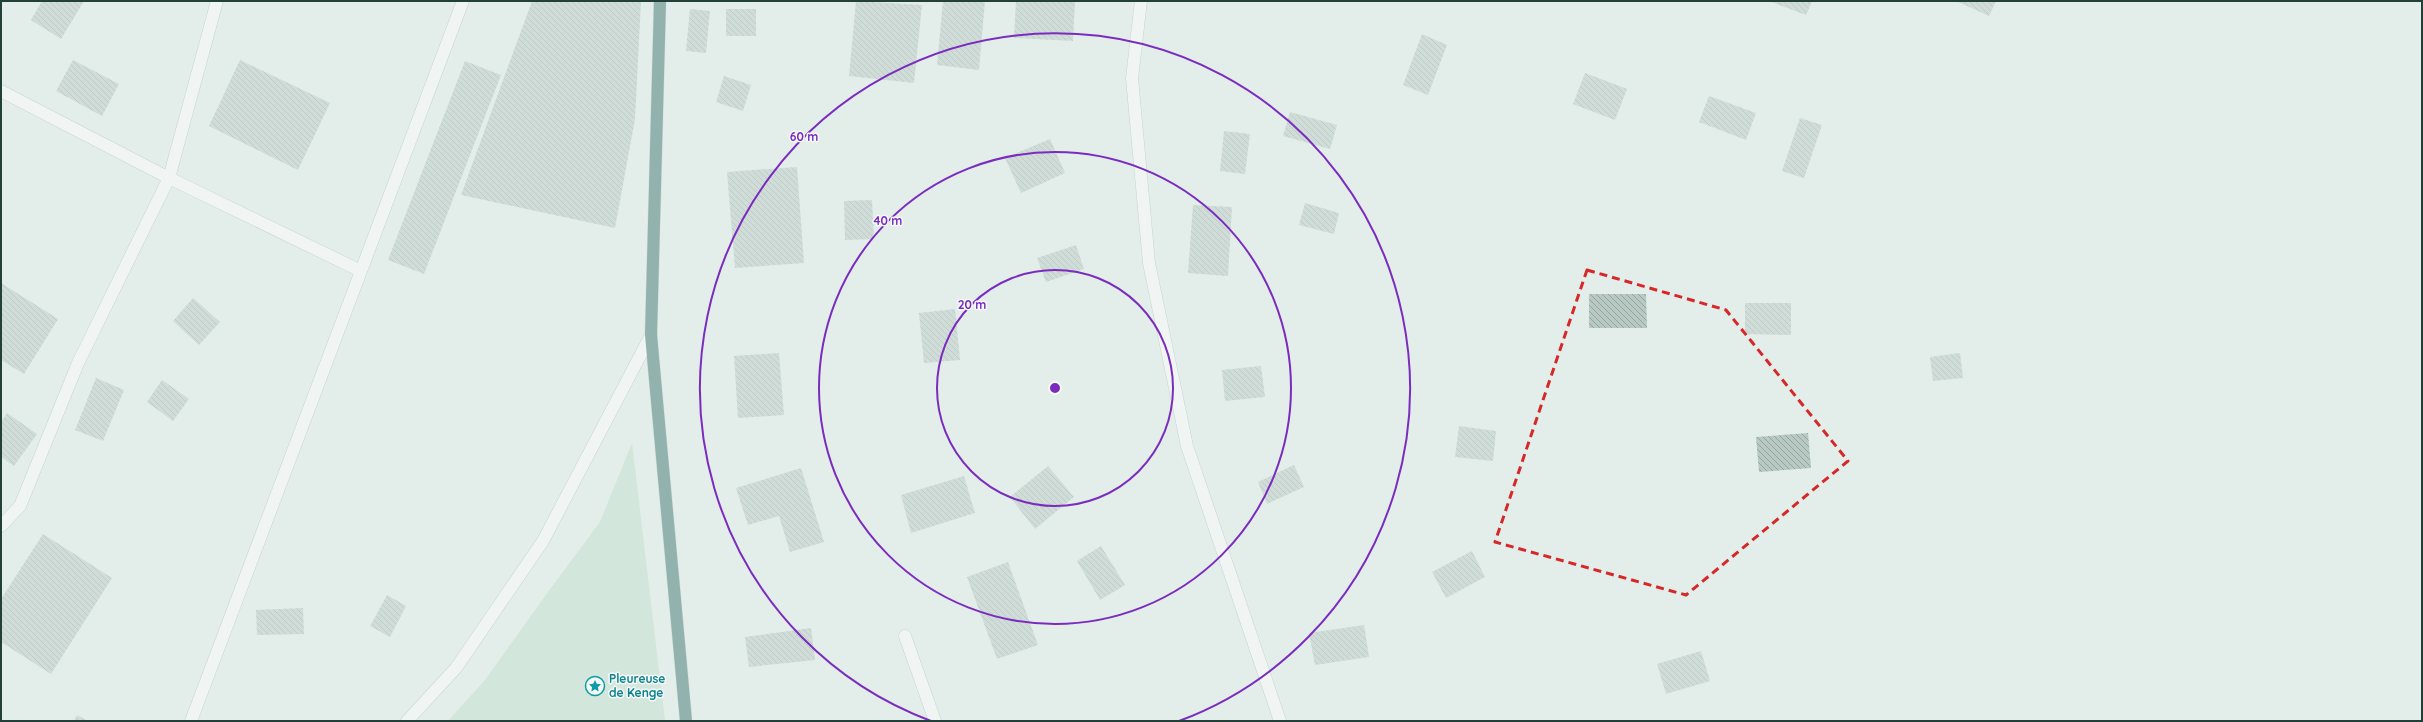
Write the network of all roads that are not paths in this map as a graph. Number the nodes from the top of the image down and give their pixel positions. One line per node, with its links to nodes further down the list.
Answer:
1 (217, 1): 6 (street)
2 (463, 1): 7 (street)
3 (660, 1): 8 (highway)
4 (1141, 1): 15 (street)
5 (1, 91): 6 (street)
6 (169, 178): 7 (street); 9 (street)
7 (361, 271): 11 (street)
8 (651, 335): 12 (street); 13 (highway)
9 (1, 526)
10 (905, 636): 14 (street)
11 (191, 721)
12 (406, 721)
13 (686, 721)
14 (935, 721)
15 (1280, 721)

